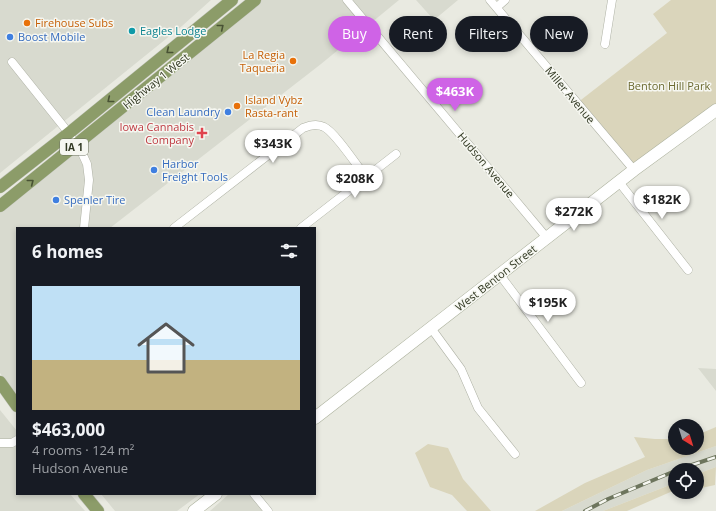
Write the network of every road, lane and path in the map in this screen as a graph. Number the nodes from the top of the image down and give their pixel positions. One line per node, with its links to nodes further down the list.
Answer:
1 (232, 0): 11 (main road, Highway 1 West / IA 1, one-way to 11)
2 (255, 0): 12 (main road, Highway 1 West / IA 1, one-way to 2)
3 (347, 0): 22 (street, Hudson Avenue)
4 (490, 0): 7 (street, Miller Avenue)
5 (505, 0): 7 (street)
6 (612, 0): 8 (street)
7 (497, 7): 14 (street, Miller Avenue)
8 (605, 44)
9 (12, 62): 11 (street)
10 (716, 110): 14 (street, West Benton Street)
11 (69, 133): 12 (street); 17 (main road, Highway 1 West / IA 1)
12 (78, 144): 18 (main road, Highway 1 West / IA 1, one-way to 12); 19 (street)
13 (396, 154): 15 (street)
14 (634, 170): 16 (street, West Benton Street)
15 (366, 177): 20 (street); 21 (street)
16 (619, 182): 22 (street, West Benton Street); 23 (street)
17 (0, 187)
18 (0, 206)
19 (84, 227)
20 (175, 227)
21 (302, 227)
22 (547, 238): 24 (street, West Benton Street)
23 (688, 270)
24 (500, 275): 25 (street, West Benton Street); 27 (street)
25 (430, 328): 31 (street, West Benton Street); 34 (street)
26 (0, 382): 29 (main road)
27 (581, 382)
28 (0, 397): 30 (main road)
29 (16, 405)
30 (16, 412)
31 (316, 417)
32 (16, 441): 33 (street)
33 (0, 443)
34 (515, 454)
35 (85, 495): 38 (main road)
36 (215, 495): 39 (street)
37 (255, 495): 40 (street)
38 (98, 511)
39 (194, 511)
40 (268, 511)

